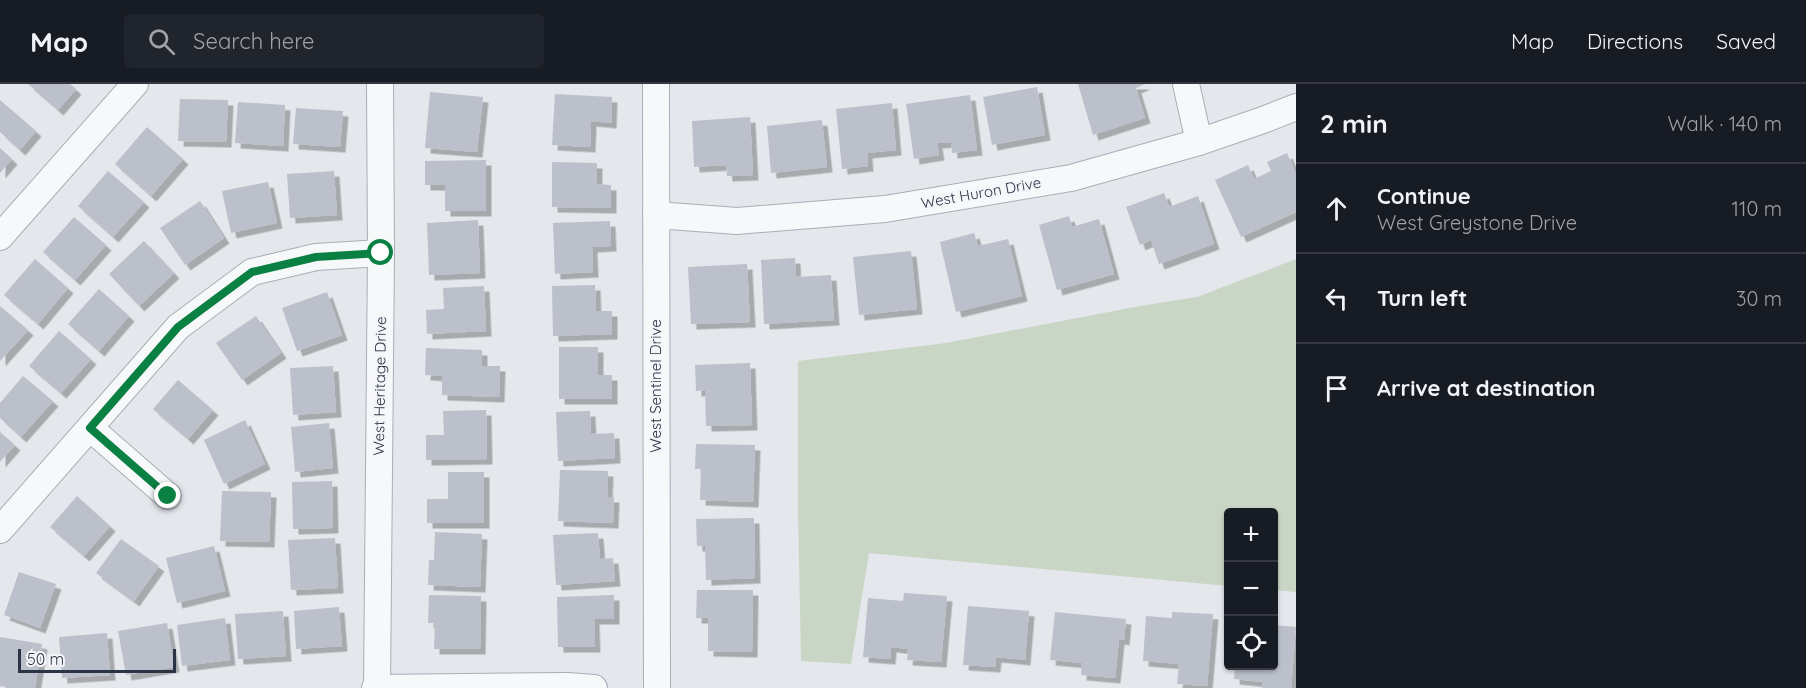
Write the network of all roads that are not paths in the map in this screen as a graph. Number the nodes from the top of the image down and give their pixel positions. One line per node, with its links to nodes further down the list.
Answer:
1 (135, 84): 8 (street)
2 (380, 84): 9 (street, West Heritage Drive)
3 (656, 84): 7 (street, West Sentinel Drive)
4 (1186, 84): 6 (street)
5 (1296, 107): 6 (street, West Huron Drive)
6 (1199, 142): 7 (street, West Huron Drive)
7 (656, 214): 15 (street, West Sentinel Drive)
8 (0, 237)
9 (381, 253): 10 (street); 13 (street, West Heritage Drive)
10 (90, 428): 11 (street); 12 (street)
11 (168, 496)
12 (0, 530)
13 (377, 688): 14 (street)
14 (594, 688)
15 (657, 688)

